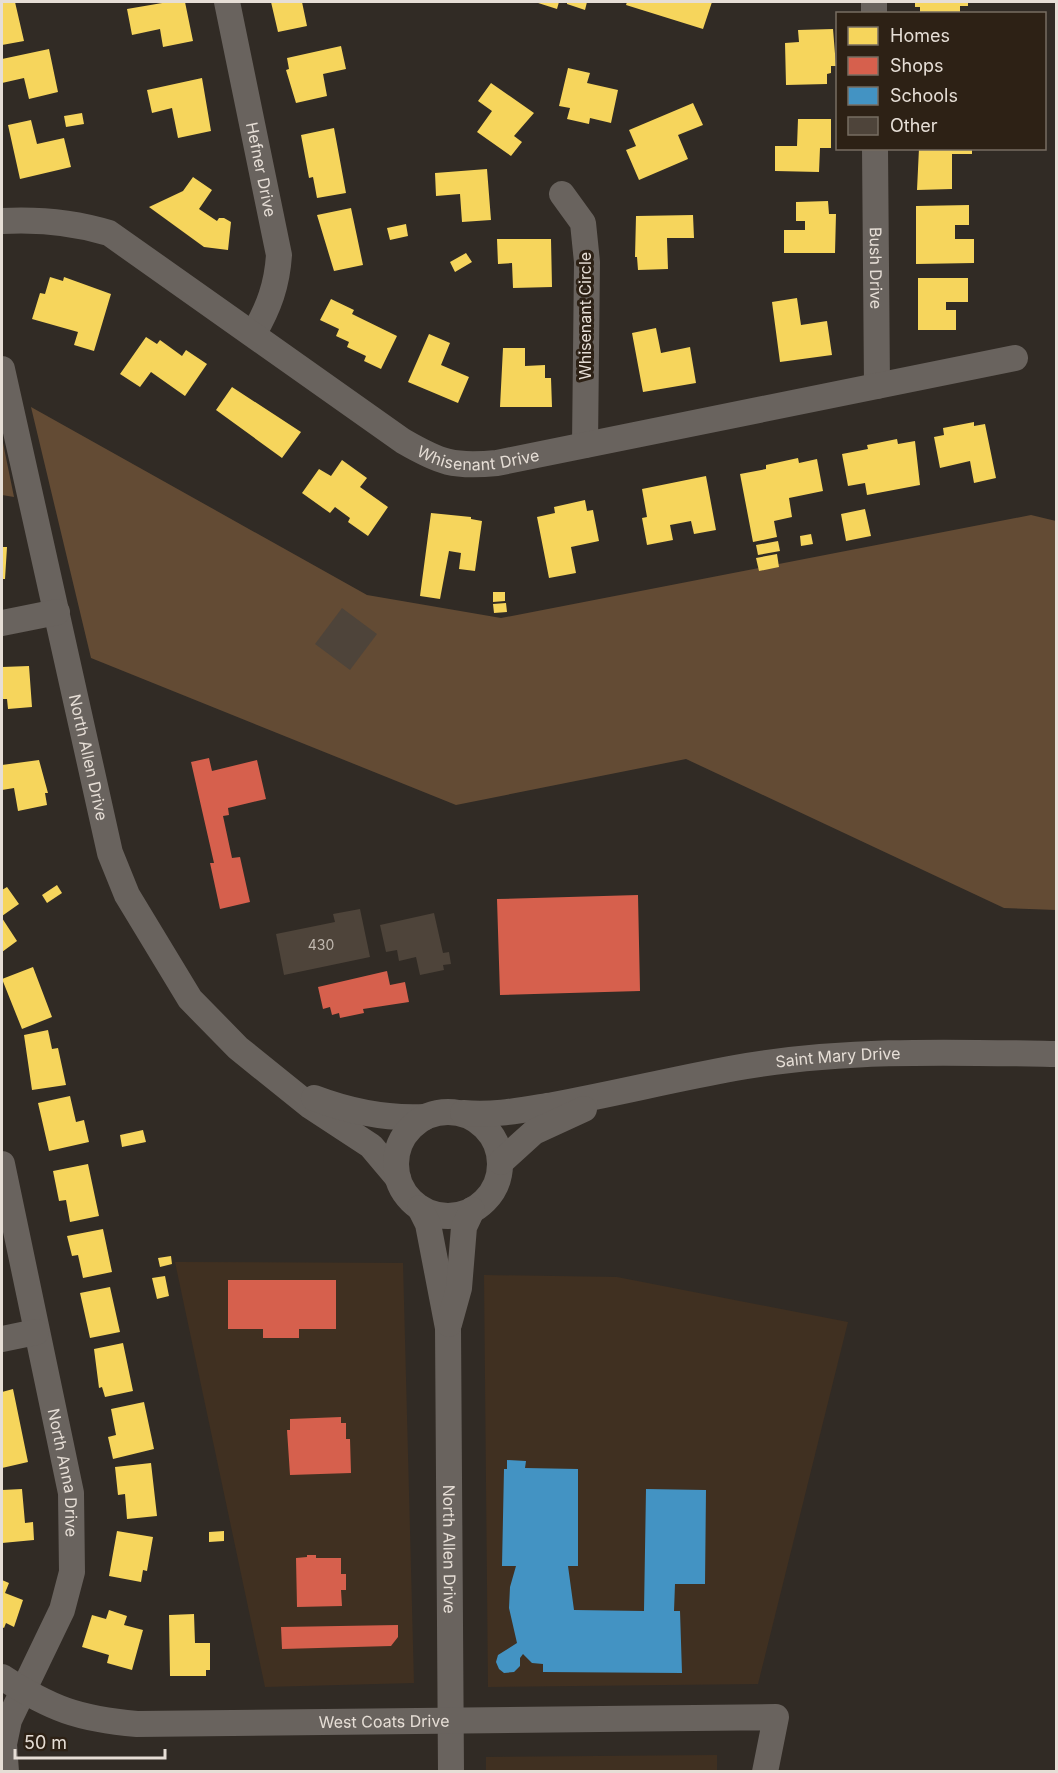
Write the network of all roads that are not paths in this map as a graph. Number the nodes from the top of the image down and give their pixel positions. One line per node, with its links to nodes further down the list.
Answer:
1 (228, 2): 5 (street, Hefner Drive)
2 (875, 150): 8 (street, Bush Drive)
3 (562, 194): 9 (street, Whisenant Circle)
4 (2, 221): 5 (street, Whisenant Drive)
5 (254, 333): 9 (street, Whisenant Drive)
6 (1015, 358): 8 (street, Whisenant Drive)
7 (2, 369): 10 (street, North Allen Drive)
8 (877, 386): 9 (street, Whisenant Drive)
9 (585, 445)
10 (57, 612): 11 (street); 13 (street, North Allen Drive)
11 (2, 623)
12 (1056, 1054): 14 (street, Saint Mary Drive)
13 (286, 1087): 16 (street, North Allen Drive); 19 (street, North Allen Drive)
14 (623, 1093): 15 (street, Saint Mary Drive); 17 (street, Saint Mary Drive)
15 (463, 1113): 16 (street); 17 (street)
16 (425, 1117): 19 (street)
17 (501, 1162): 21 (street)
18 (2, 1164): 23 (street, North Anna Drive)
19 (398, 1178): 20 (street)
20 (420, 1208): 21 (street); 22 (street, North Allen Drive)
21 (472, 1210): 22 (street, North Allen Drive)
22 (448, 1328): 27 (street, North Allen Drive)
23 (36, 1332): 24 (street); 26 (street, North Anna Drive)
24 (2, 1339)
25 (2, 1677): 26 (street, West Coats Drive)
26 (24, 1691): 27 (street, West Coats Drive); 28 (street, North Anna Drive)
27 (452, 1720): 29 (street, North Allen Drive); 30 (street, West Coats Drive)
28 (6, 1772)
29 (452, 1772)
30 (765, 1772)

